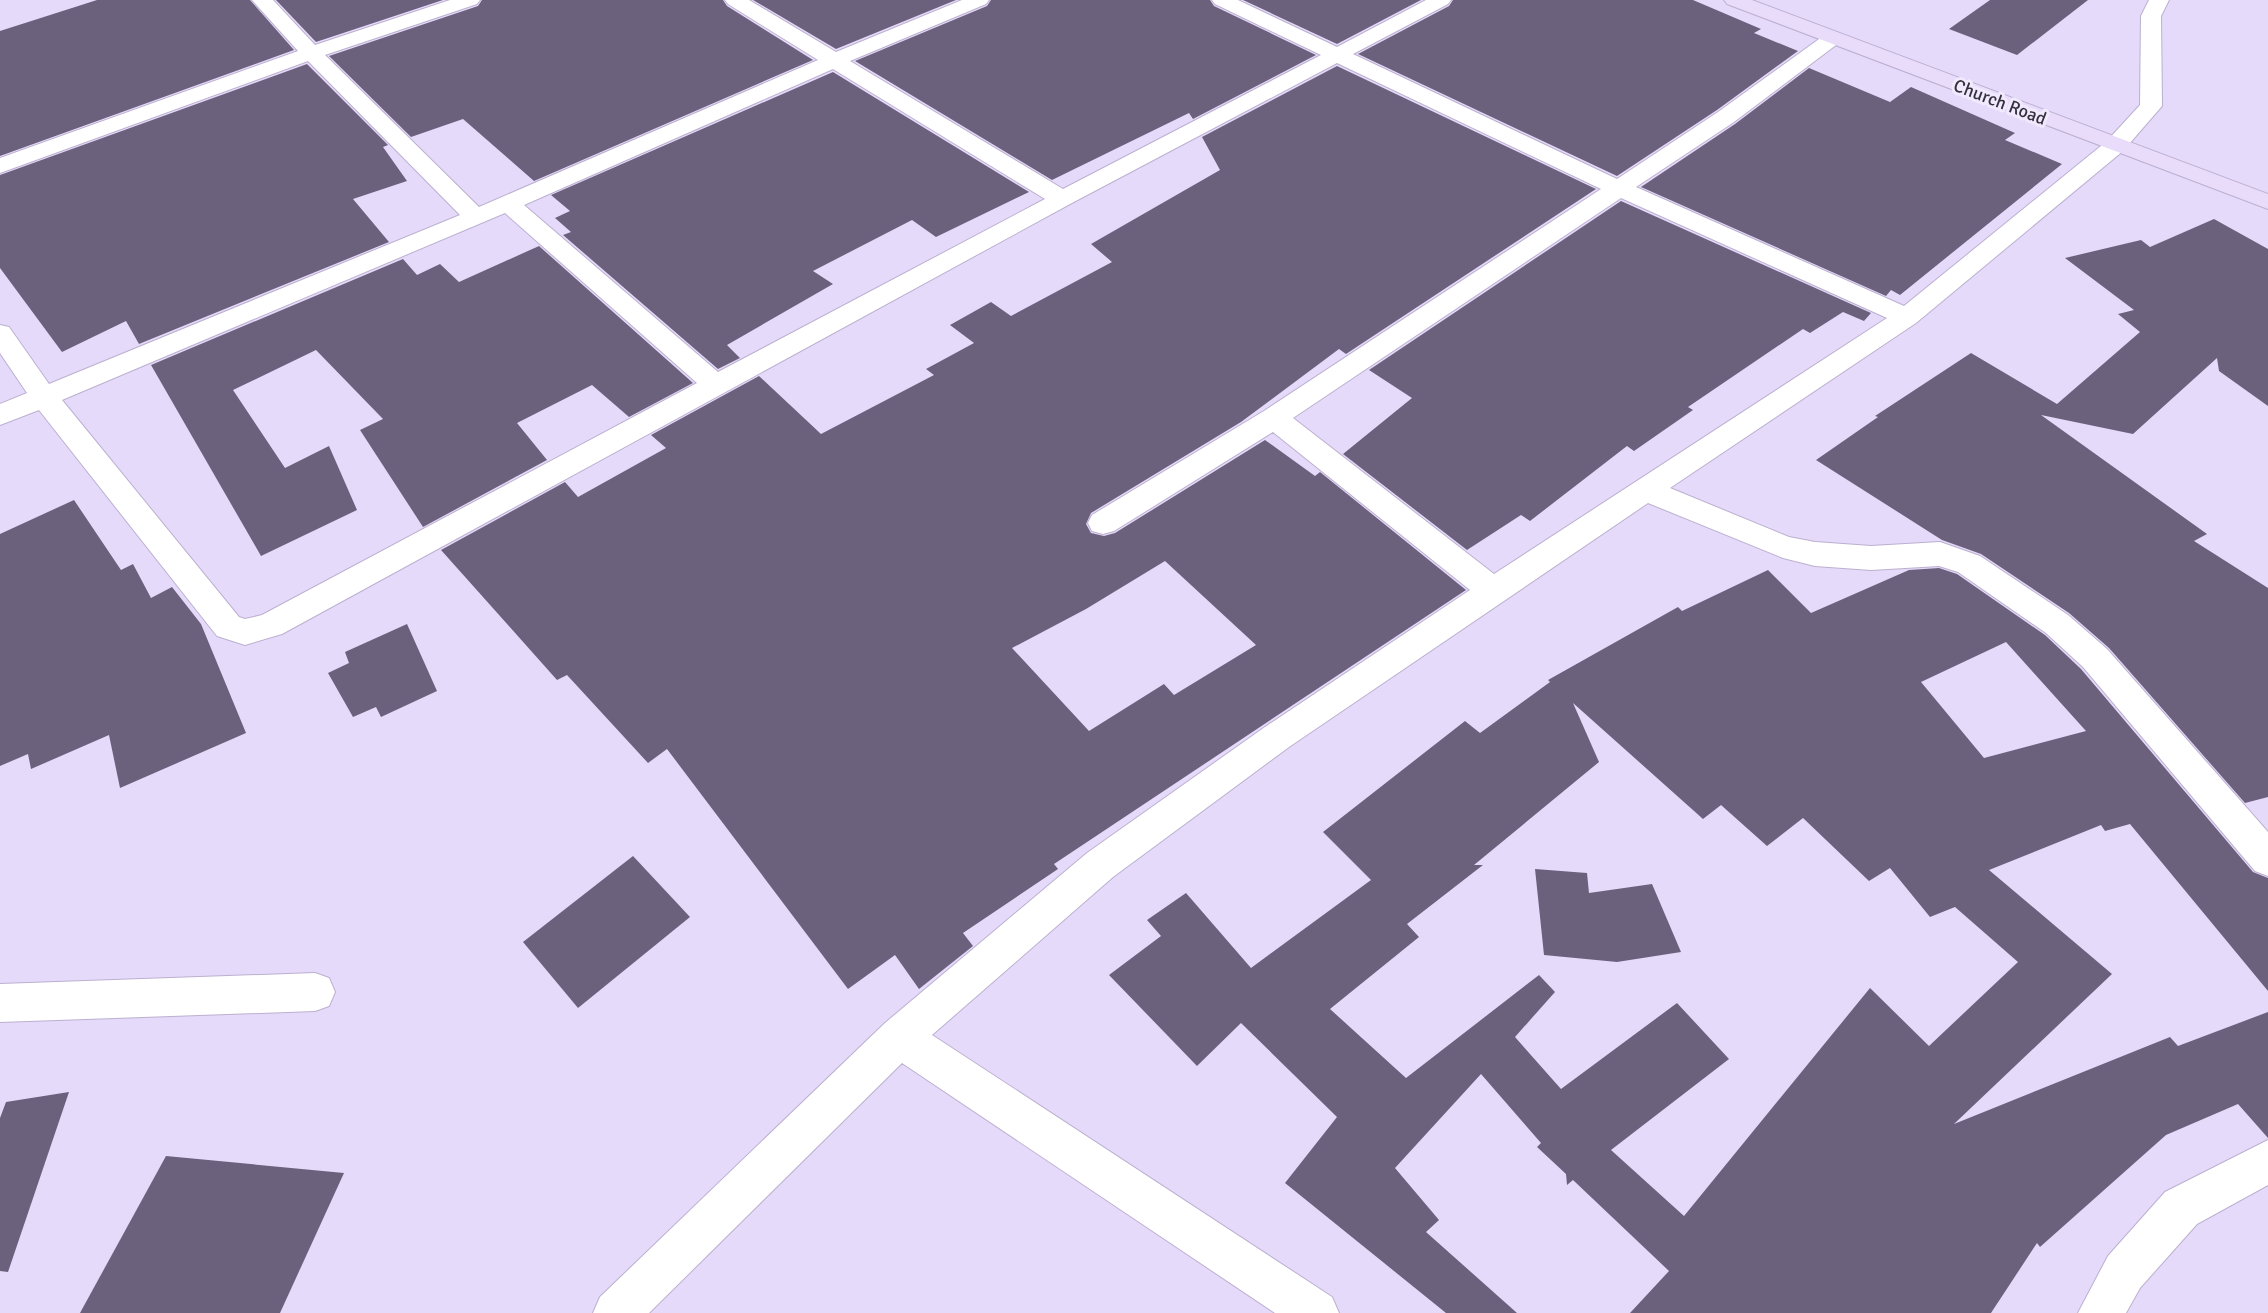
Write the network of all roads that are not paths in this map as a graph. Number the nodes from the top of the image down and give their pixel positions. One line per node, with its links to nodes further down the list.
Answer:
1 (262, 0): 10 (street)
2 (470, 0): 10 (street)
3 (735, 0): 12 (street)
4 (979, 0): 12 (street)
5 (1222, 0): 11 (street)
6 (1441, 0): 11 (street)
7 (1734, 0): 9 (street, Church Road)
8 (2159, 0): 13 (street)
9 (1833, 38): 13 (street, Church Road); 15 (street)
10 (311, 53): 14 (street); 19 (street)
11 (1336, 56): 15 (street); 16 (street)
12 (836, 60): 16 (street); 18 (street)
13 (2115, 146): 17 (street, Church Road); 20 (street)
14 (0, 166)
15 (1617, 188): 20 (street); 25 (street)
16 (1062, 199): 22 (street)
17 (2268, 202)
18 (507, 203): 19 (street); 22 (street)
19 (477, 217): 23 (street)
20 (1907, 317): 26 (street)
21 (0, 333): 23 (street)
22 (716, 385): 23 (street)
23 (44, 397): 24 (street)
24 (0, 416)
25 (1274, 418): 27 (street); 28 (street)
26 (1647, 490): 28 (street); 29 (street)
27 (1103, 523)
28 (1493, 591): 32 (street)
29 (2268, 859)
30 (315, 992): 31 (street)
31 (0, 1003)
32 (899, 1036): 34 (street); 35 (street)
33 (2268, 1162): 36 (street)
34 (616, 1313)
35 (1316, 1313)
36 (2102, 1313)

